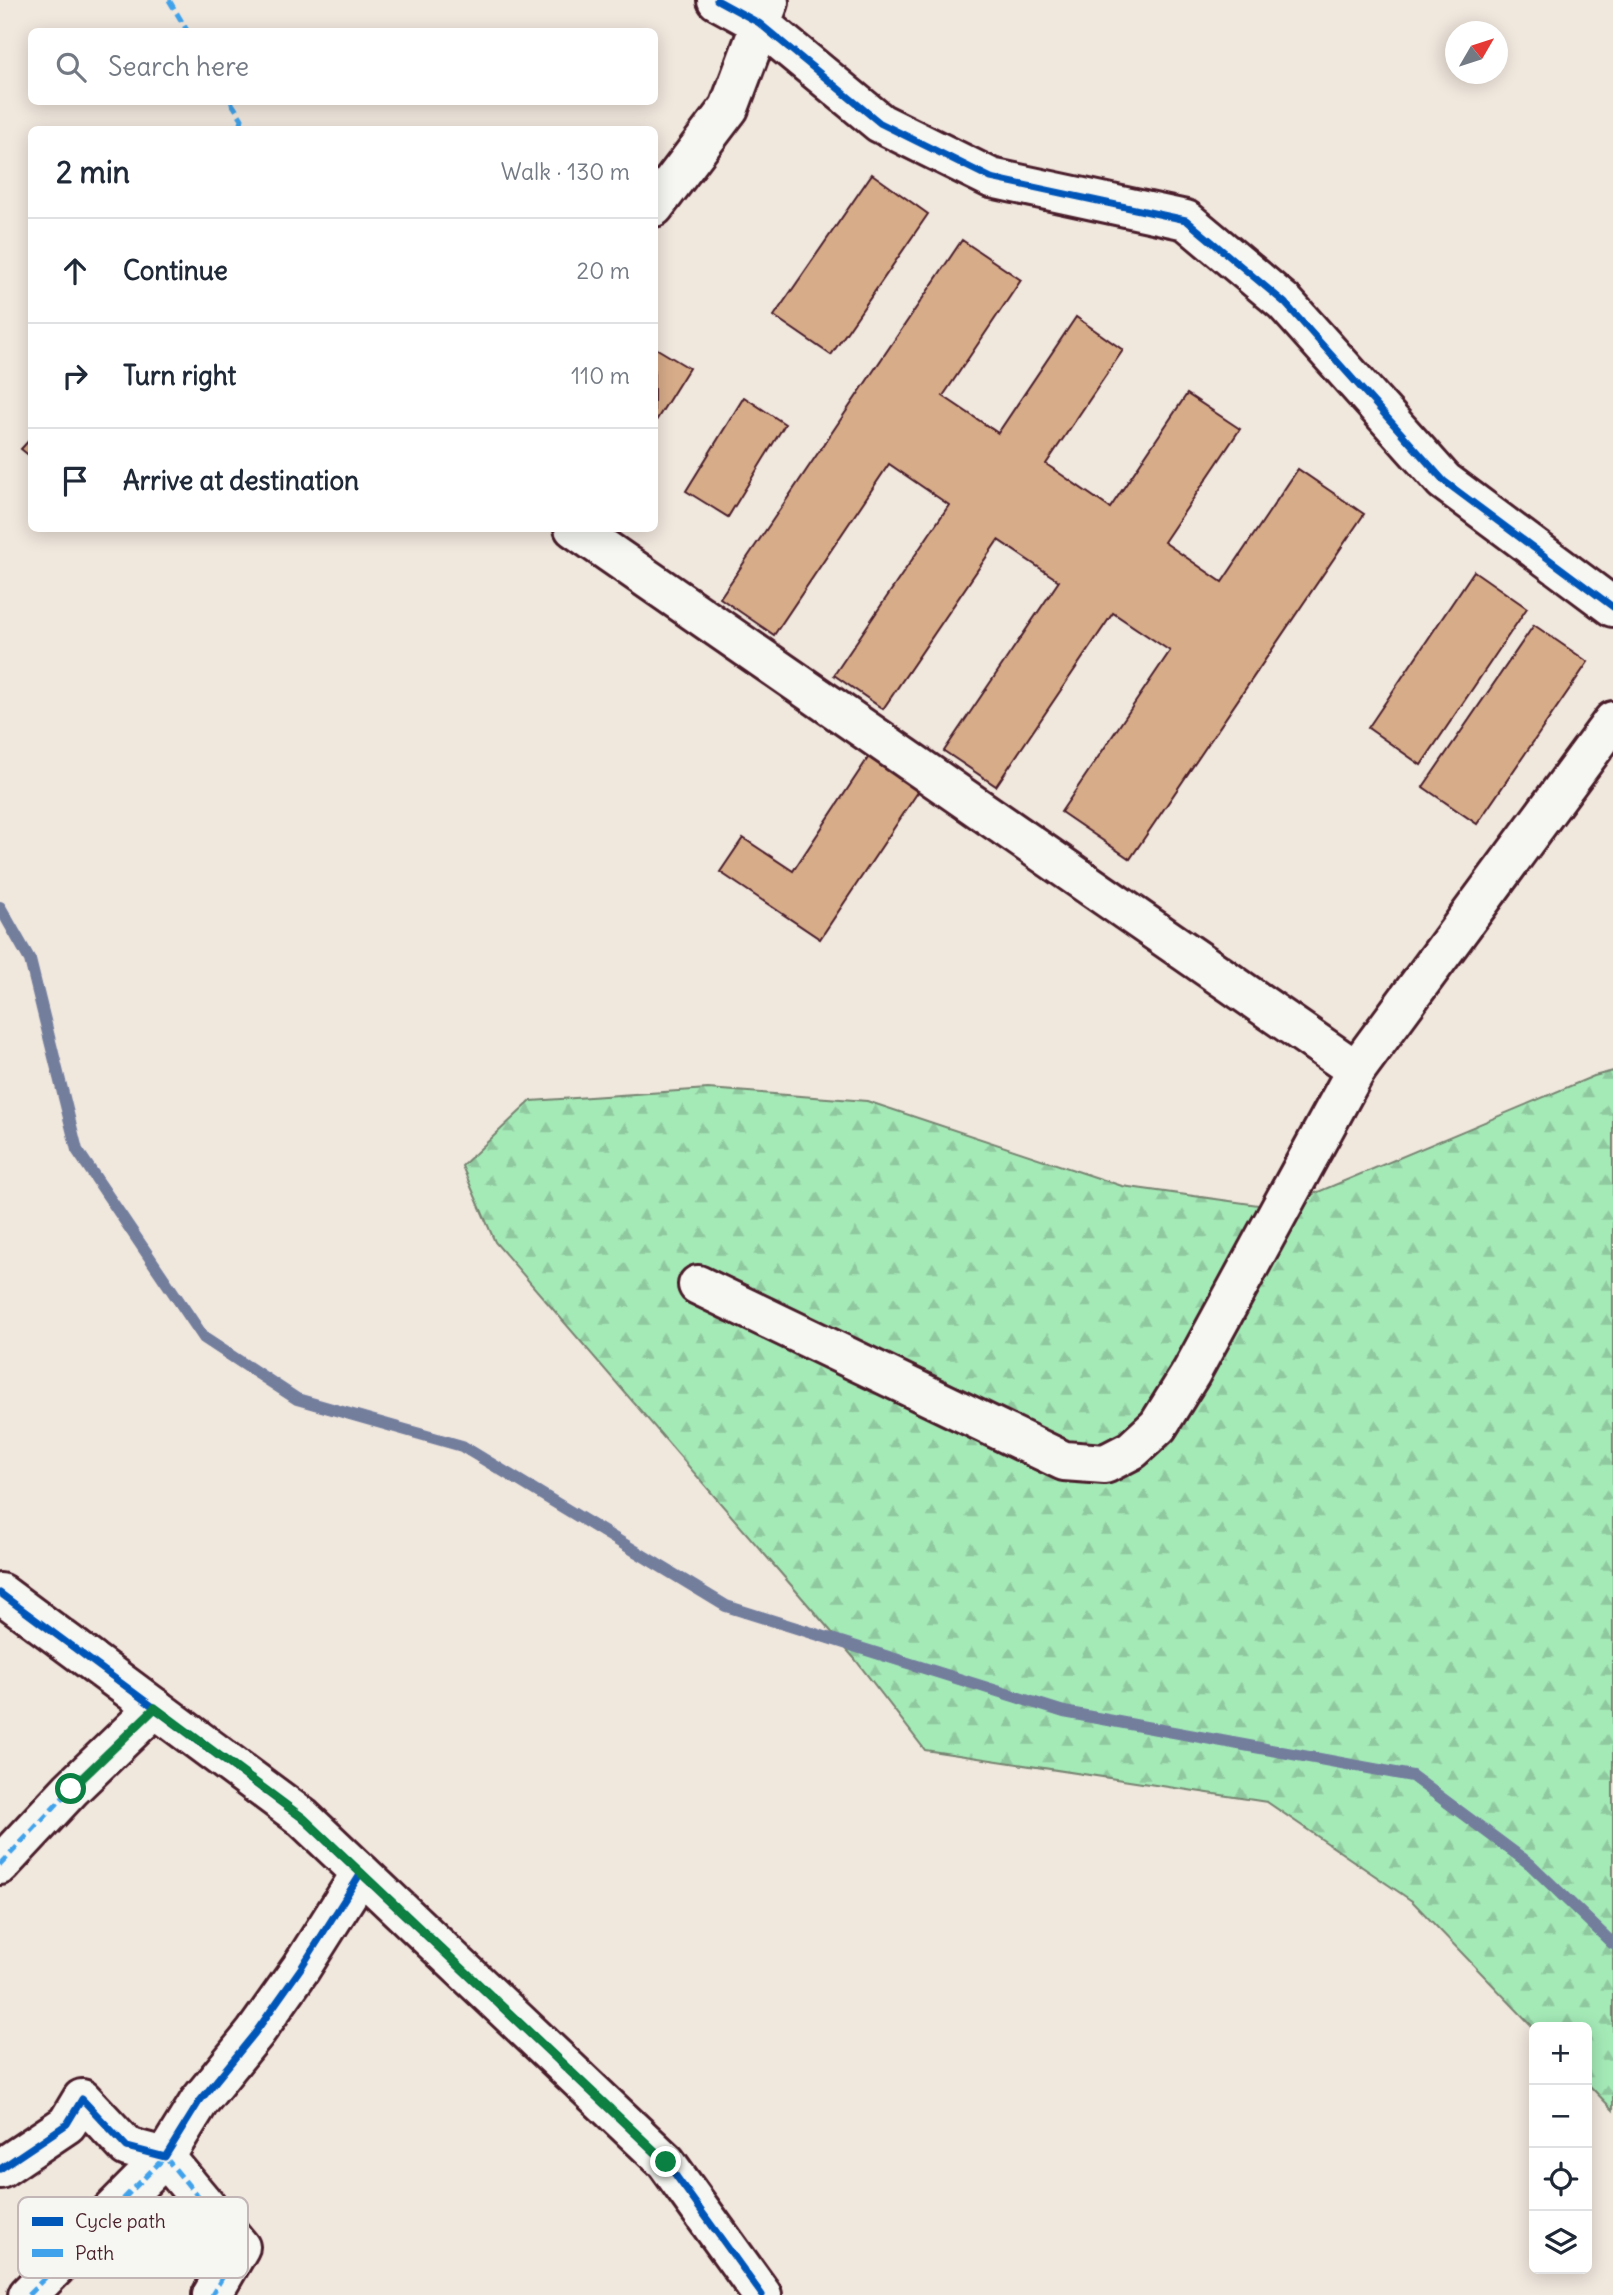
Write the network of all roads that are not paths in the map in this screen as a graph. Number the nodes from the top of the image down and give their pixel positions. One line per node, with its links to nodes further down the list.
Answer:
1 (717, 0): 2 (street)
2 (764, 12): 3 (street); 5 (street)
3 (658, 202)
4 (580, 532): 7 (street)
5 (1613, 607)
6 (1613, 721): 7 (street)
7 (1356, 1070): 8 (street)
8 (698, 1285)
9 (0, 1593): 10 (street)
10 (155, 1708): 11 (street); 12 (street)
11 (0, 1865)
12 (361, 1873): 13 (street); 21 (street)
13 (164, 2157): 14 (street); 15 (street); 16 (street)
14 (0, 2169)
15 (125, 2197)
16 (198, 2197)
17 (45, 2278): 19 (street)
18 (222, 2278): 20 (street)
19 (28, 2295)
20 (212, 2295)
21 (762, 2295)

